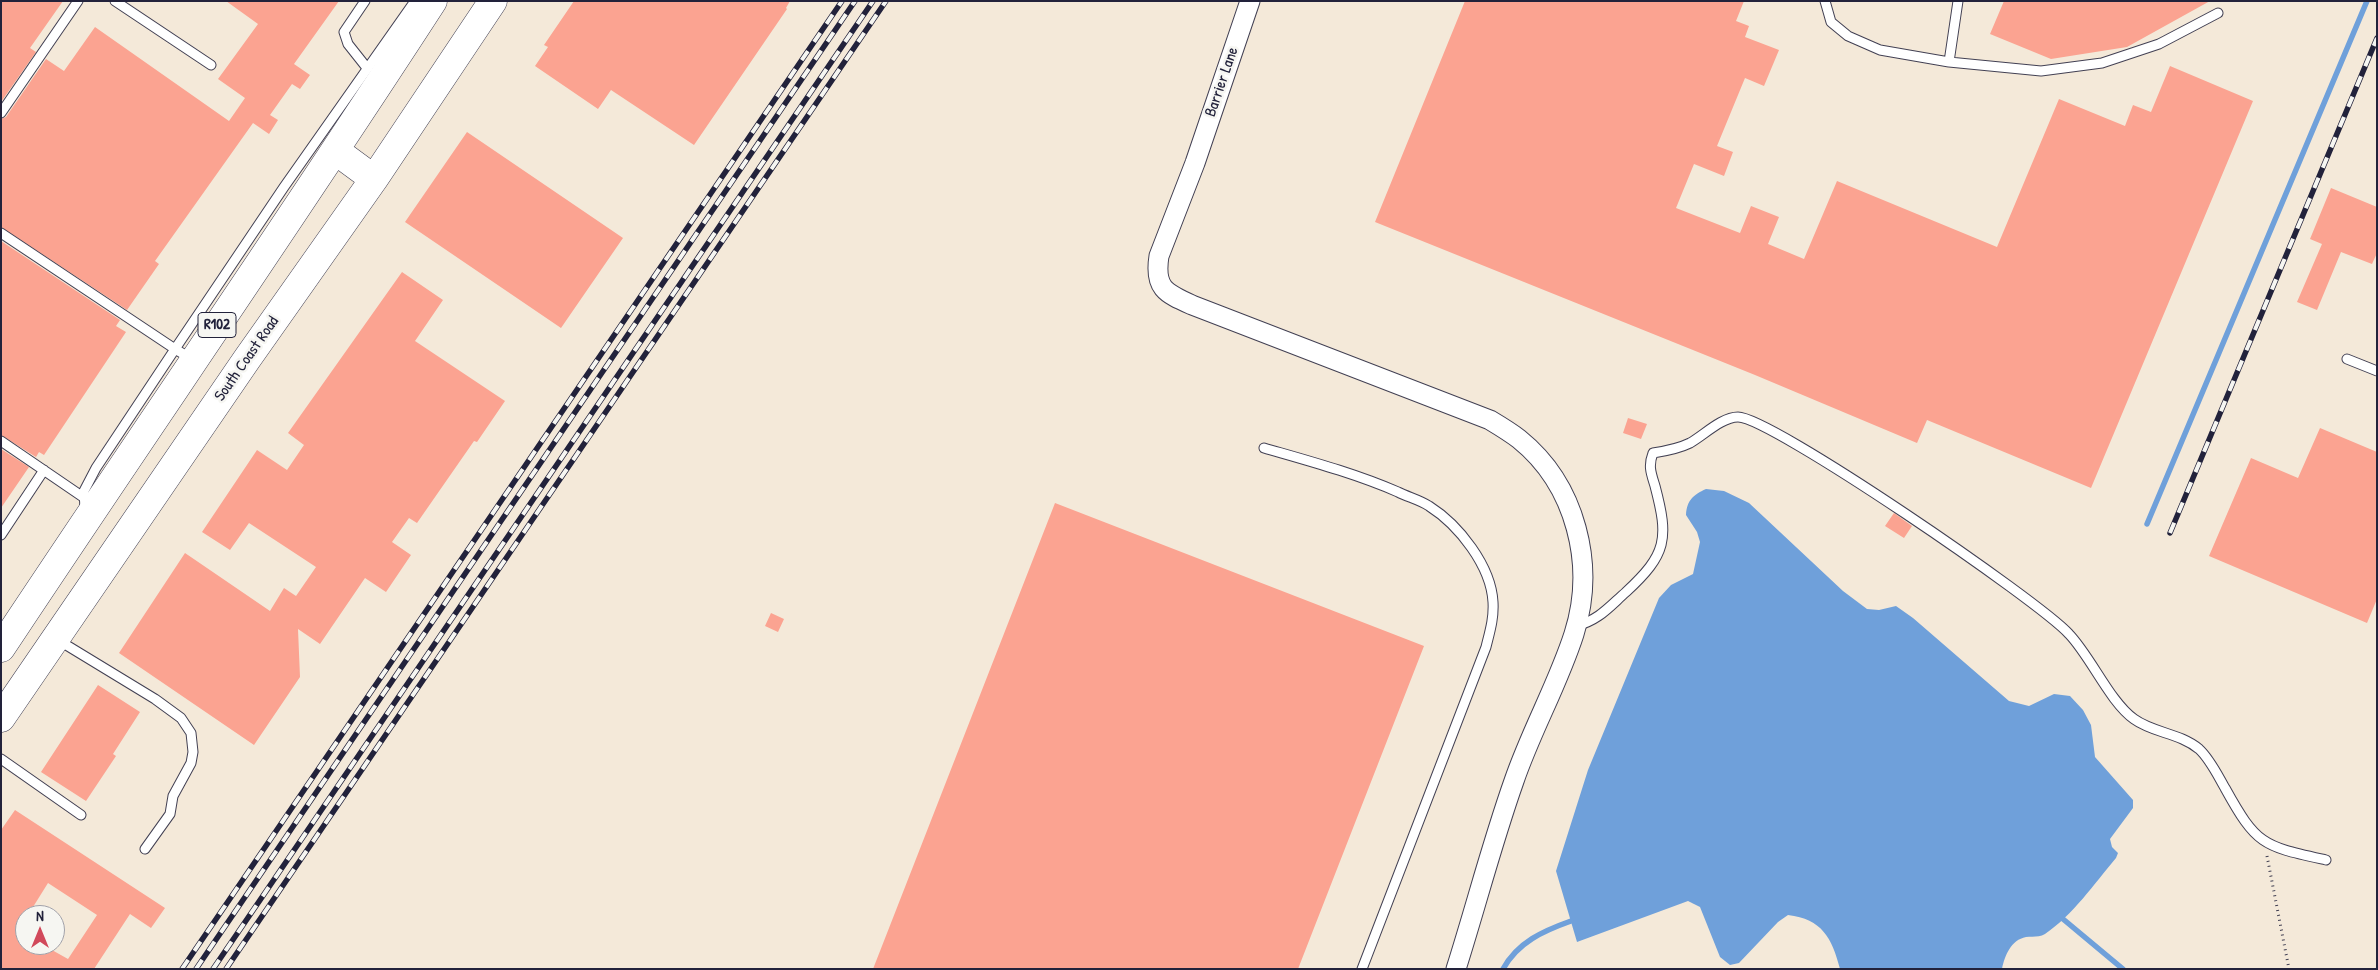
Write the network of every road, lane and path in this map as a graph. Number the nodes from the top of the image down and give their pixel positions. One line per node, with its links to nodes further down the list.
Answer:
1 (78, 1): 14 (lane)
2 (115, 1): 12 (lane)
3 (365, 1): 13 (lane)
4 (415, 1): 13 (lane)
5 (433, 1): 15 (highway, R102)
6 (493, 1): 16 (highway, South Coast Road / R102)
7 (1250, 1): 26 (street, Barrier Lane)
8 (1824, 1): 11 (lane)
9 (1958, 1): 11 (lane)
10 (2218, 13): 11 (lane)
11 (1949, 62)
12 (211, 65)
13 (367, 68): 18 (lane)
14 (1, 113)
15 (336, 151): 16 (highway); 18 (highway, R102)
16 (374, 180): 27 (highway, South Coast Road / R102)
17 (1, 233): 18 (lane)
18 (184, 355): 24 (highway, R102)
19 (2347, 358): 20 (lane)
20 (2377, 371)
21 (1, 441): 23 (lane)
22 (1264, 448): 35 (lane)
23 (44, 470): 24 (lane); 25 (lane)
24 (85, 508): 28 (highway, R102)
25 (1, 535)
26 (1576, 626): 32 (lane); 36 (street)
27 (56, 638): 29 (highway, South Coast Road / R102); 33 (lane)
28 (1, 648)
29 (1, 718)
30 (1, 759): 31 (lane)
31 (82, 815)
32 (2265, 844): 34 (lane); 37 (path)
33 (145, 849)
34 (2326, 860)
35 (1362, 969)
36 (1456, 969)
37 (2289, 969)

